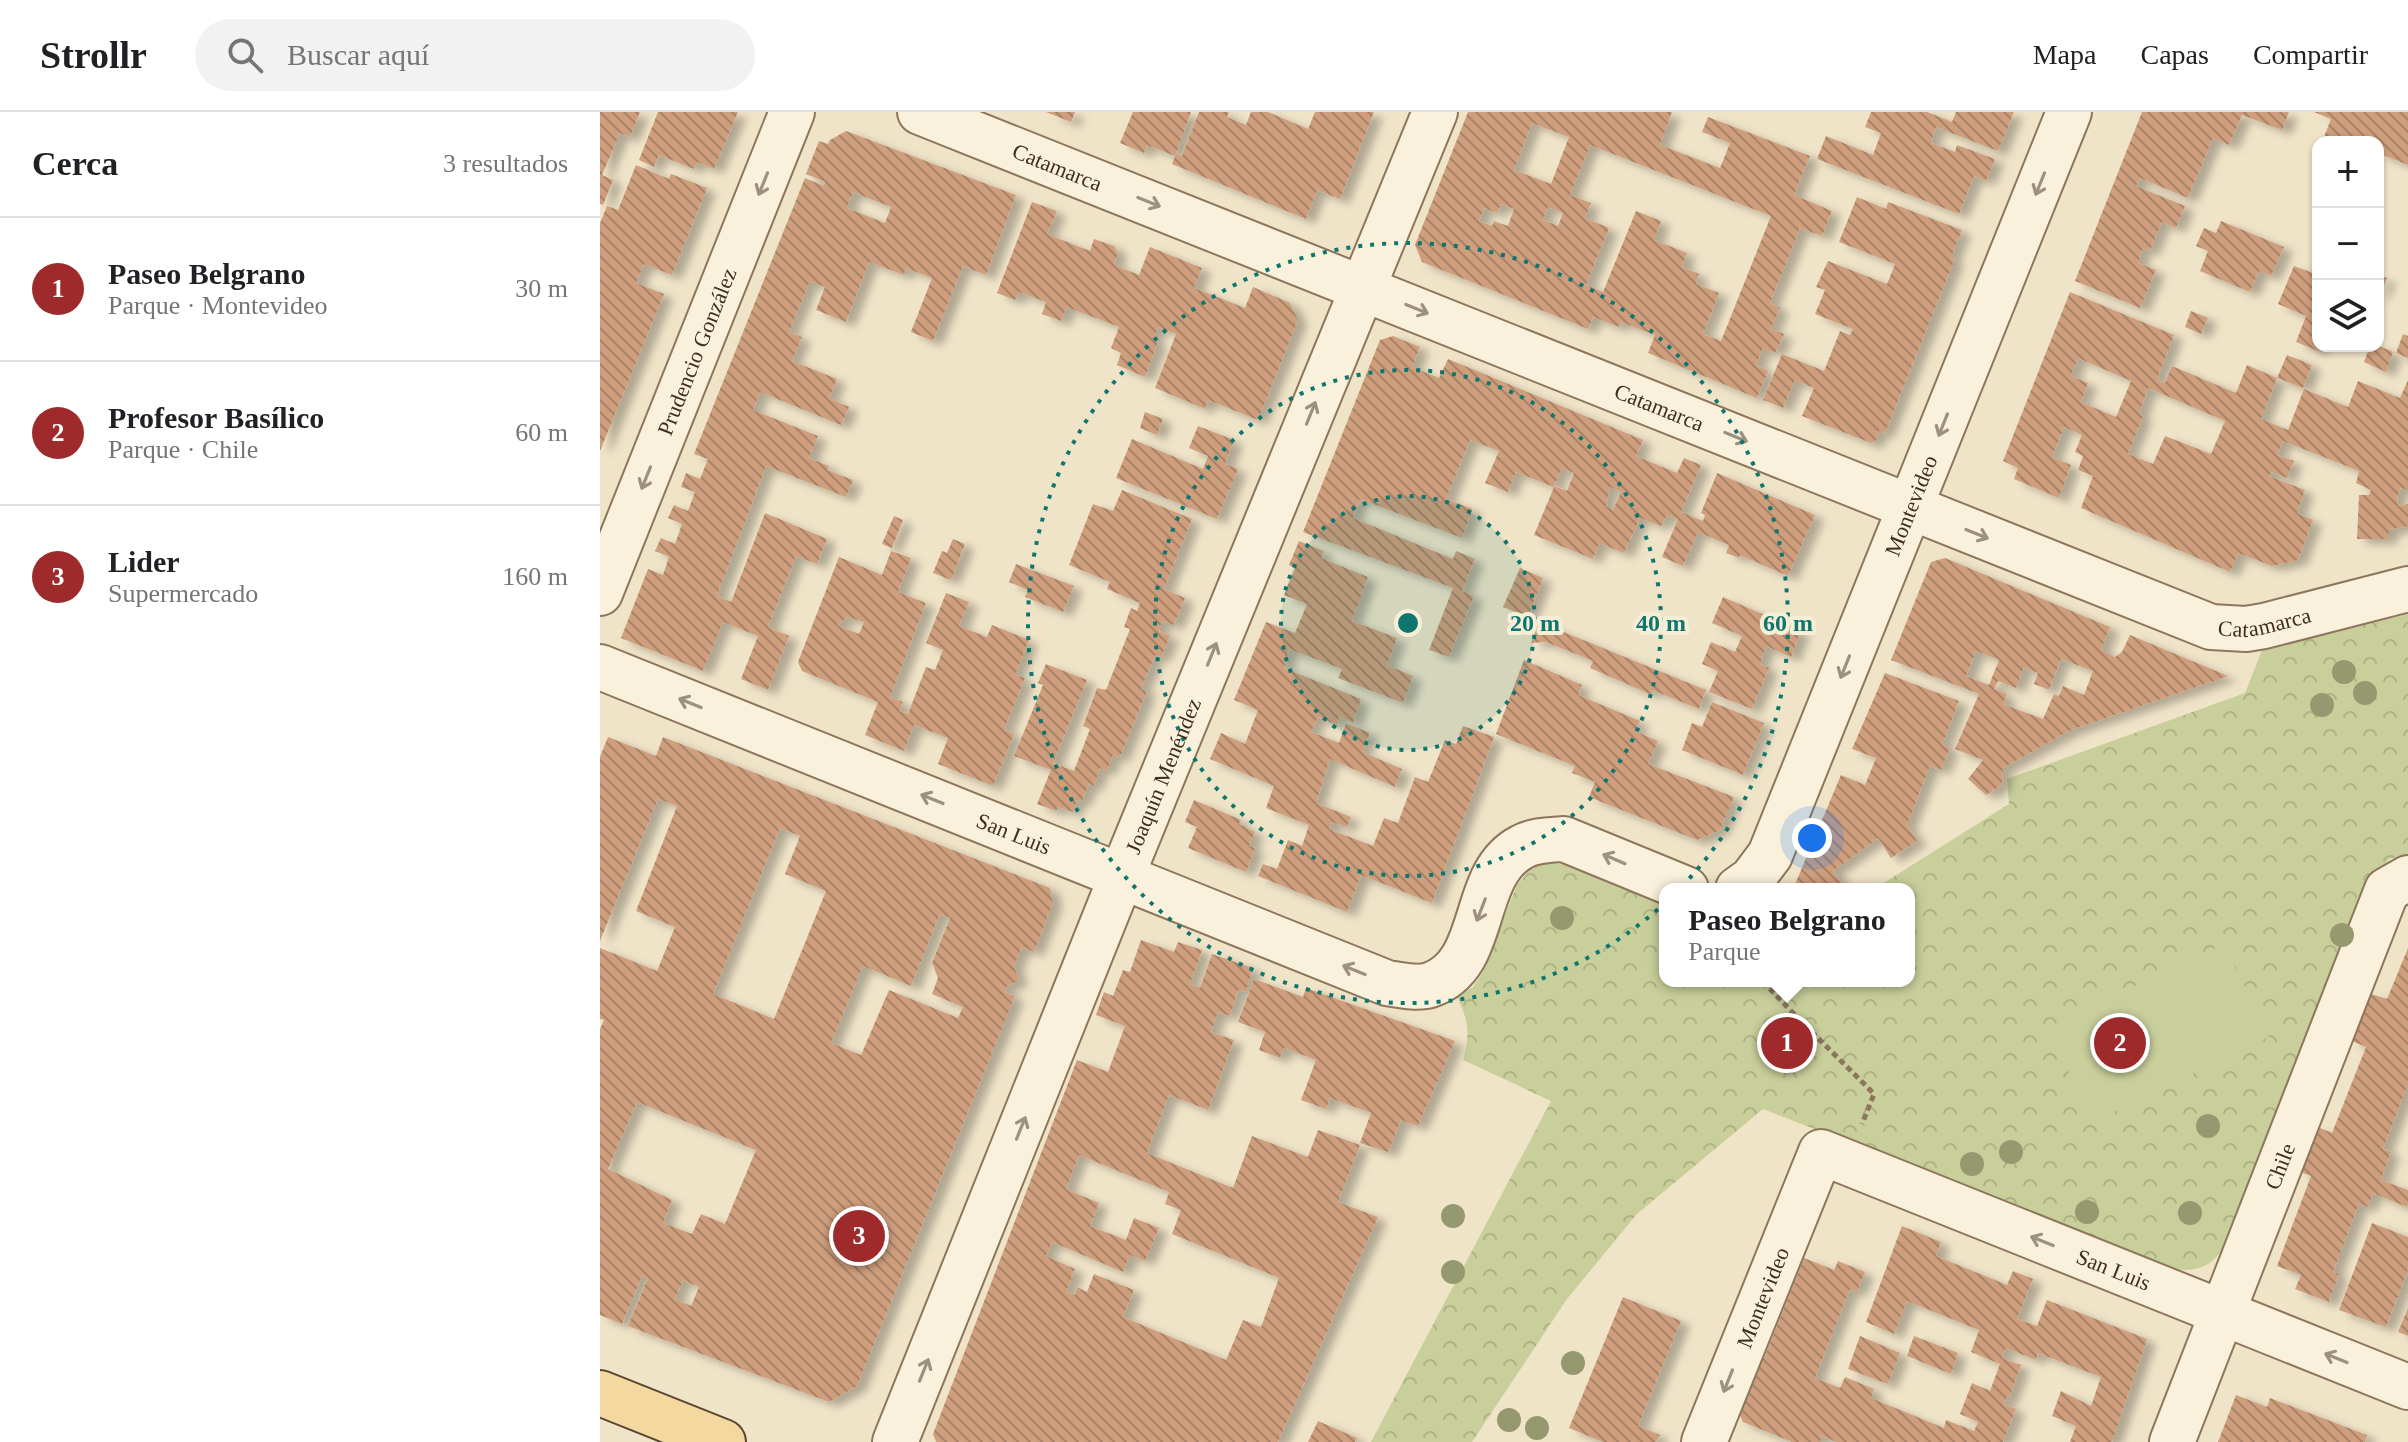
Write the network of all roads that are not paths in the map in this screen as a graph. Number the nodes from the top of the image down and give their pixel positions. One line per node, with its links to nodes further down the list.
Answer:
1 (792, 112): 8 (street, Prudencio González, one-way to 8)
2 (920, 112): 5 (street, Catamarca, one-way to 5)
3 (1435, 112): 5 (street, Joaquín Menéndez)
4 (2069, 112): 6 (street, Montevideo, one-way to 6)
5 (1362, 287): 6 (street, Catamarca, one-way to 6); 10 (street, Joaquín Menéndez, one-way to 5)
6 (1910, 507): 7 (street, Catamarca, one-way to 7); 12 (street, Montevideo, one-way to 12)
7 (2408, 589)
8 (600, 593)
9 (600, 667): 10 (street, San Luis, one-way to 9)
10 (1122, 875): 11 (street, San Luis, one-way to 10); 19 (street, Joaquín Menéndez, one-way to 10)
11 (1671, 883)
12 (1746, 883)
13 (2398, 884): 15 (street, Chile)
14 (1834, 1158): 15 (street, San Luis, one-way to 14); 20 (street, Montevideo, one-way to 20)
15 (2222, 1313): 16 (street, San Luis, one-way to 15); 21 (street, Chile)
16 (2408, 1387)
17 (600, 1393): 18 (main road)
18 (723, 1442)
19 (895, 1442)
20 (1704, 1442)
21 (2172, 1442)

